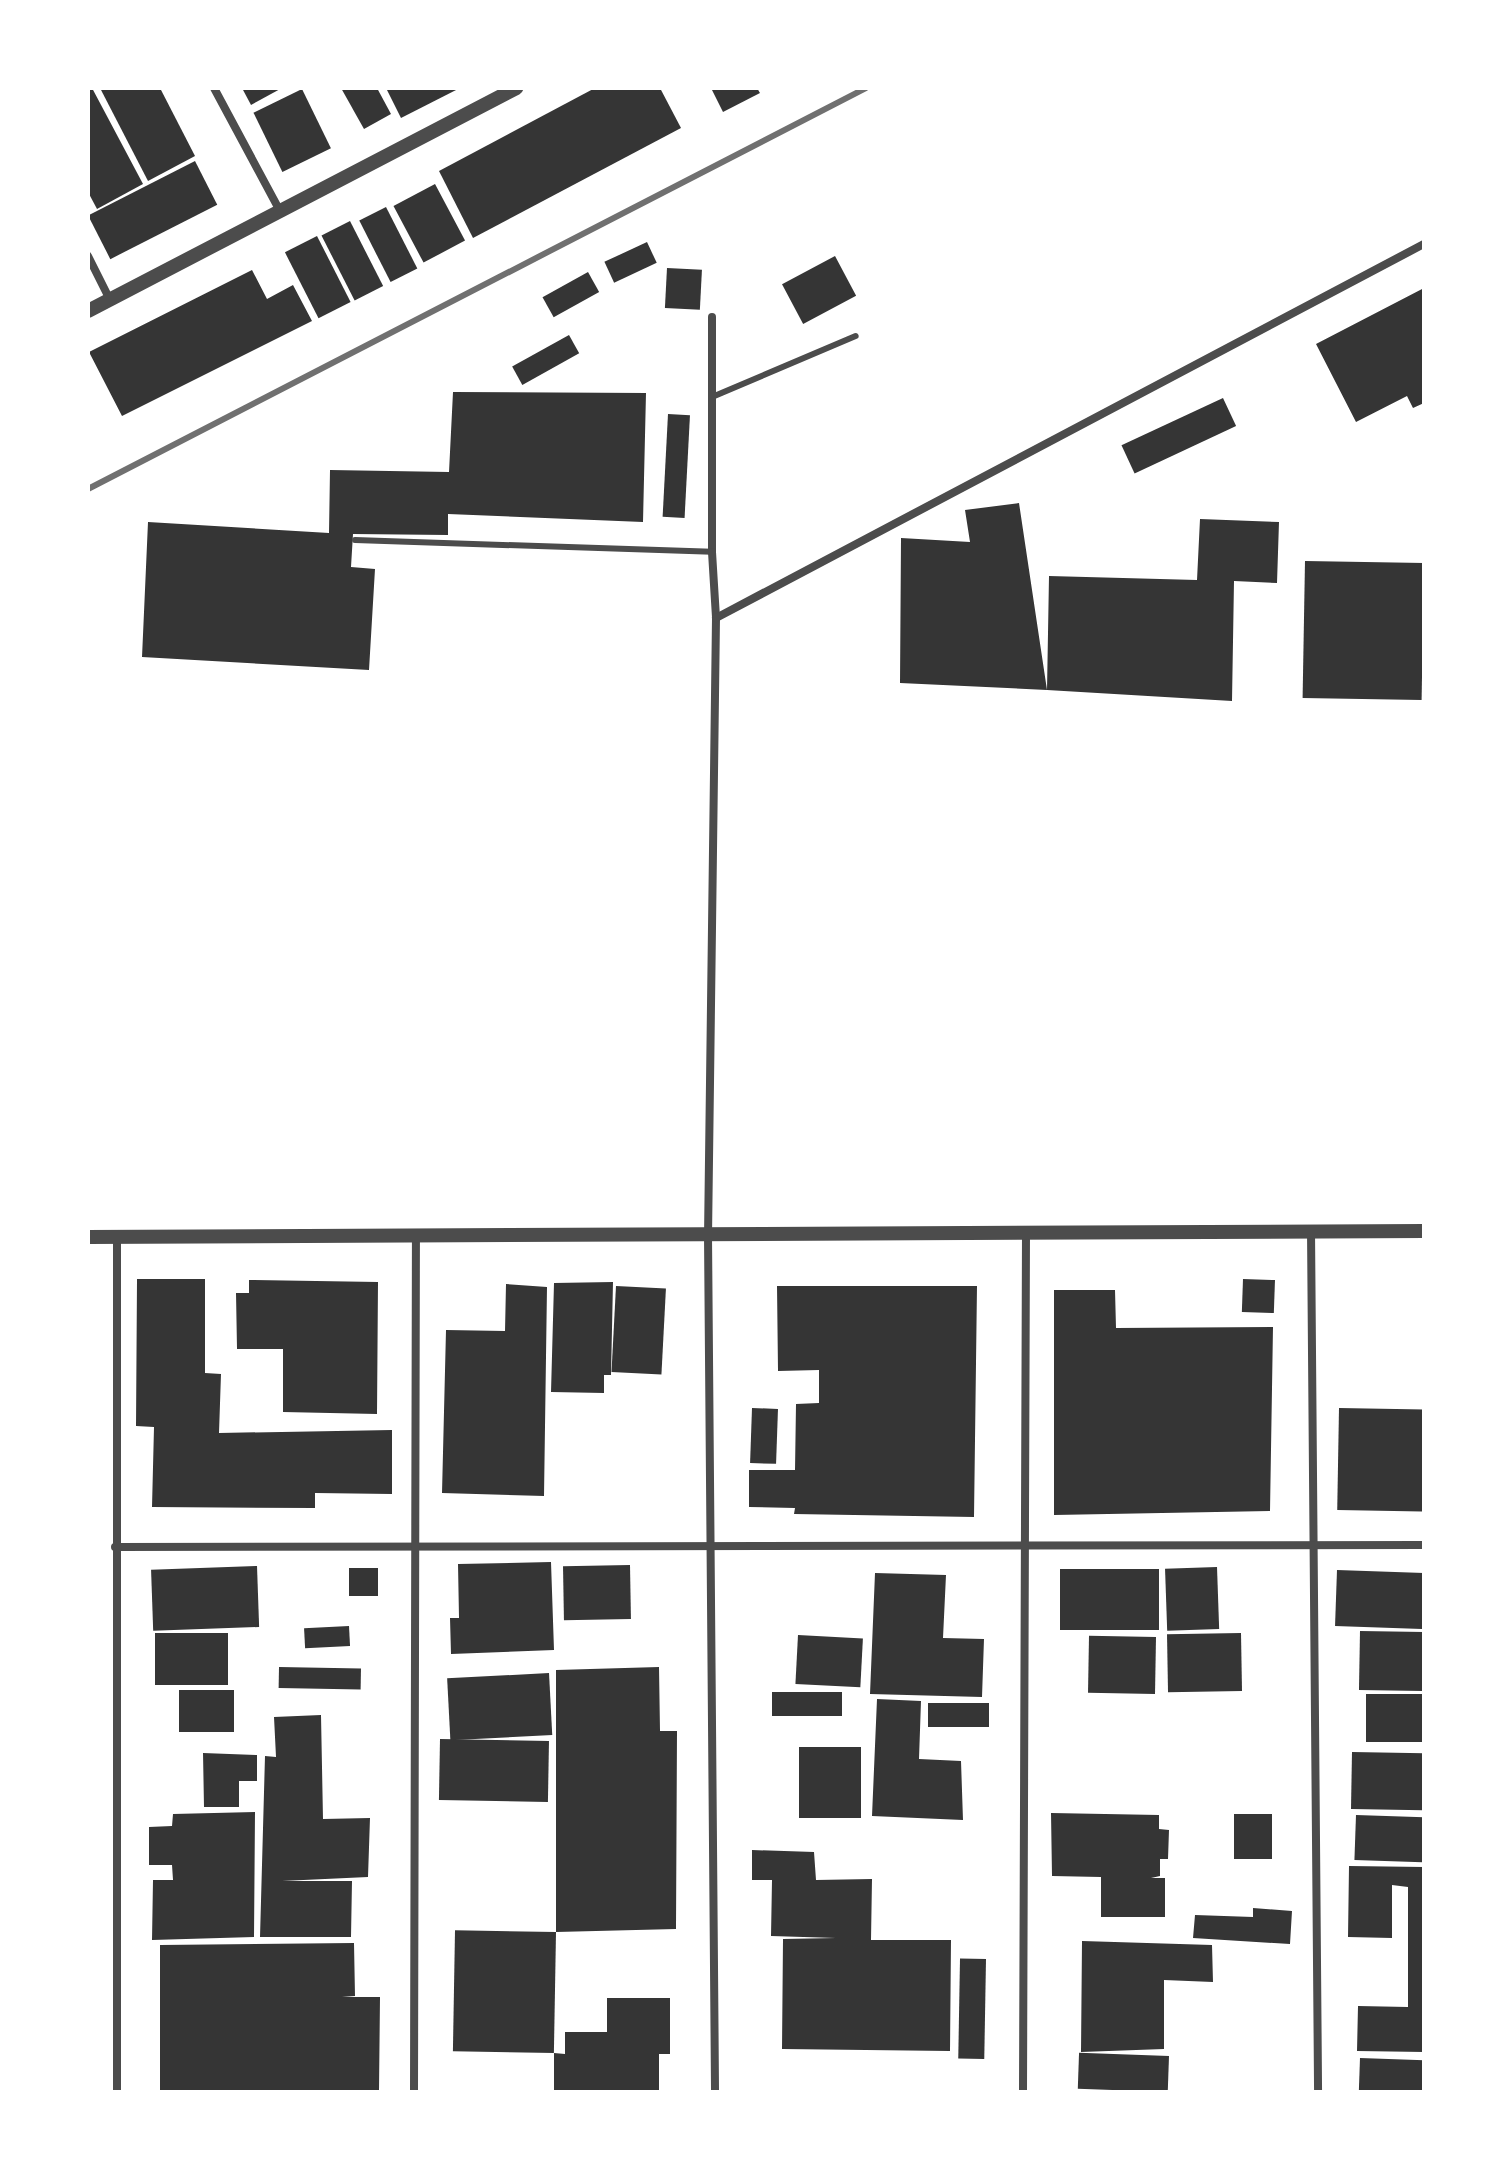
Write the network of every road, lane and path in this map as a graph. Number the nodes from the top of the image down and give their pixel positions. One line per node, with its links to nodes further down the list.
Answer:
1 (214, 88): 3 (street)
2 (516, 88): 3 (street)
3 (281, 213): 6 (street)
4 (1424, 244): 13 (street)
5 (88, 256): 6 (street)
6 (110, 300): 7 (street)
7 (88, 311)
8 (712, 317): 10 (street)
9 (856, 336): 10 (lane)
10 (712, 397): 12 (street)
11 (355, 540): 12 (lane)
12 (712, 552): 13 (street)
13 (716, 618): 17 (street)
14 (1311, 1230): 15 (street); 16 (street); 21 (street)
15 (1424, 1231)
16 (1026, 1232): 17 (street); 26 (street)
17 (708, 1235): 18 (street); 25 (street)
18 (416, 1236): 20 (street); 24 (street)
19 (88, 1237): 20 (street)
20 (117, 1237): 23 (street)
21 (1314, 1544): 22 (street); 26 (street); 31 (street)
22 (1424, 1545)
23 (115, 1547): 24 (street); 27 (street)
24 (417, 1547): 25 (street); 28 (street)
25 (713, 1547): 26 (street); 29 (street)
26 (1024, 1548): 30 (street)
27 (117, 2092)
28 (414, 2092)
29 (715, 2092)
30 (1023, 2092)
31 (1318, 2092)

